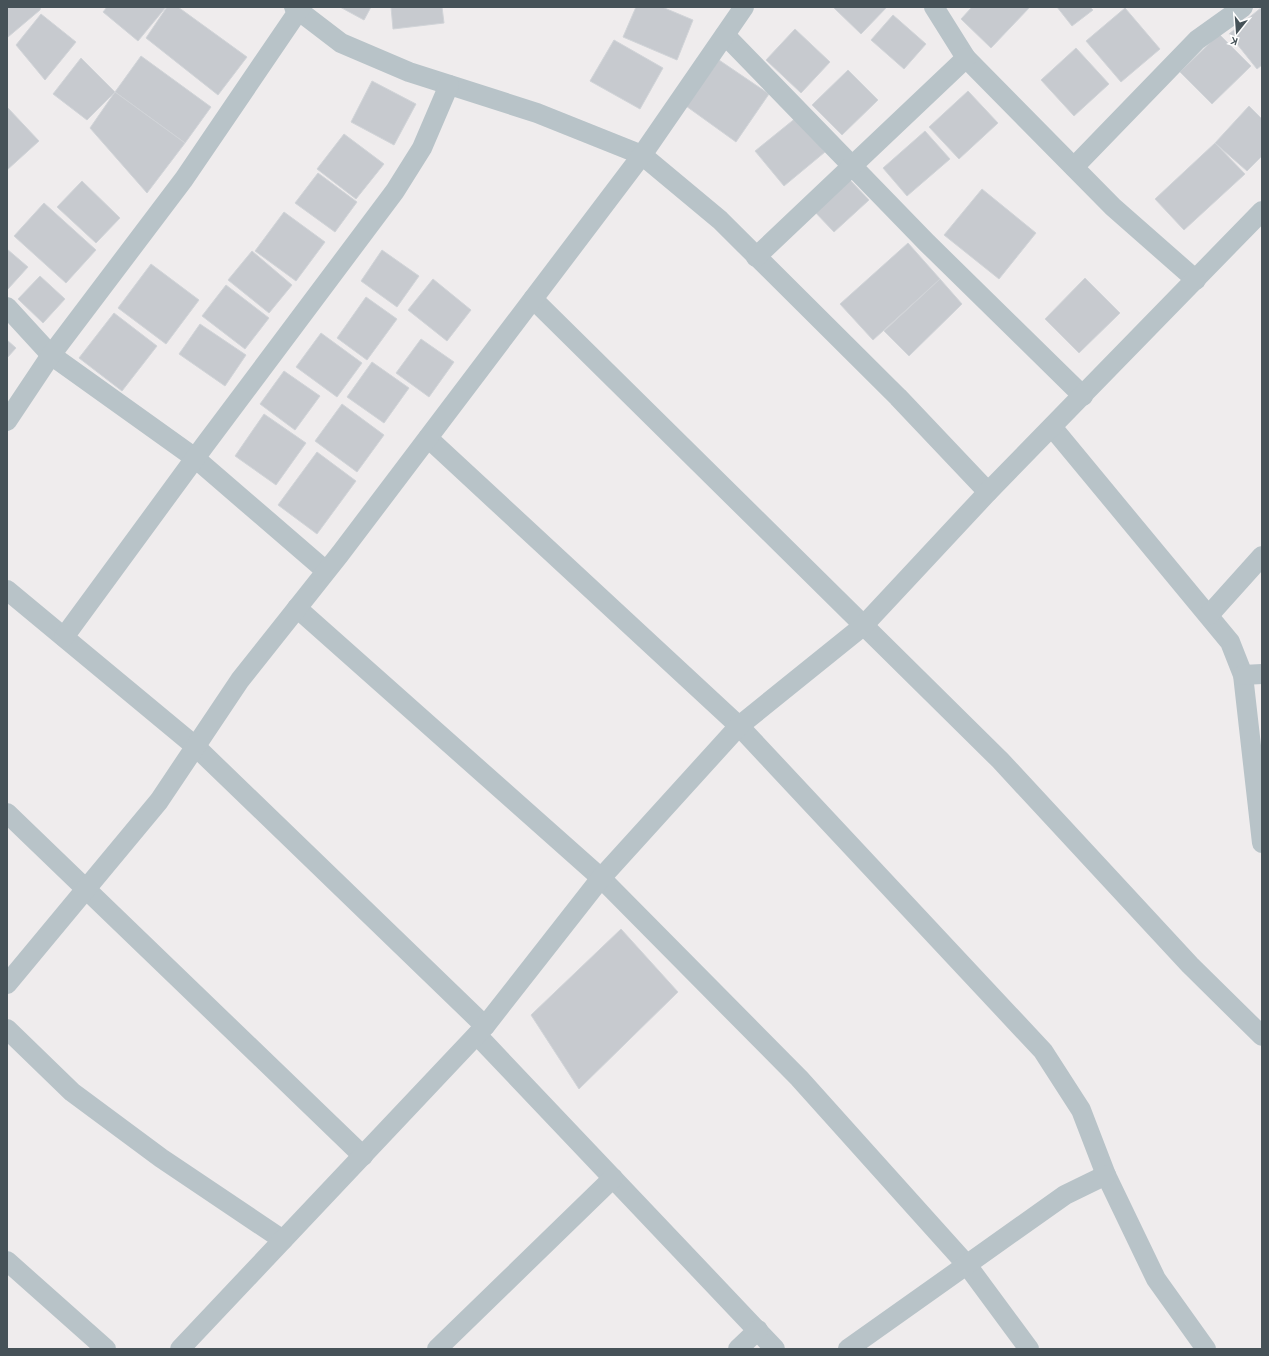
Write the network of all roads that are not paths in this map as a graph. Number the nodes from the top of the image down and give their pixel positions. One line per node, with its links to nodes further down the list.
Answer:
1 (934, 7): 5 (street)
2 (1243, 7): 9 (street)
3 (298, 8): 6 (street); 15 (street)
4 (732, 17): 7 (street); 8 (street)
5 (966, 58): 8 (street); 9 (street)
6 (449, 85): 7 (street); 20 (street)
7 (642, 155): 11 (street); 13 (street)
8 (852, 165): 11 (street); 16 (street)
9 (1074, 167): 12 (street)
10 (1262, 211): 12 (street)
11 (756, 257): 21 (street)
12 (1196, 280): 16 (street)
13 (532, 299): 19 (street); 27 (street)
14 (7, 307): 15 (street)
15 (51, 355): 17 (street); 20 (street)
16 (1083, 396): 18 (street)
17 (7, 421)
18 (1052, 427): 21 (street); 26 (street)
19 (428, 438): 23 (street); 30 (street)
20 (195, 458): 23 (street); 28 (street)
21 (988, 492): 27 (street)
22 (1262, 556): 26 (street)
23 (326, 570): 25 (street)
24 (7, 590): 28 (street)
25 (297, 608): 31 (street); 34 (street)
26 (1209, 614): 29 (street)
27 (863, 626): 30 (street); 39 (street)
28 (64, 637): 31 (street)
29 (1252, 674): 33 (street)
30 (739, 726): 34 (street); 41 (street)
31 (195, 746): 35 (street); 38 (street)
32 (7, 813): 35 (street)
33 (1262, 844)
34 (602, 878): 38 (street); 45 (street)
35 (86, 888): 36 (street); 40 (street)
36 (7, 984)
37 (7, 1029): 43 (street)
38 (481, 1030): 40 (street); 42 (street)
39 (1262, 1036)
40 (363, 1156): 43 (street)
41 (1106, 1175): 45 (street); 54 (street)
42 (613, 1178): 46 (street); 49 (street)
43 (283, 1240): 48 (street)
44 (7, 1261): 47 (street)
45 (966, 1265): 52 (street); 53 (street)
46 (758, 1330): 50 (street); 51 (street)
47 (106, 1349)
48 (180, 1349)
49 (437, 1349)
50 (738, 1349)
51 (775, 1349)
52 (848, 1349)
53 (1029, 1349)
54 (1206, 1349)

